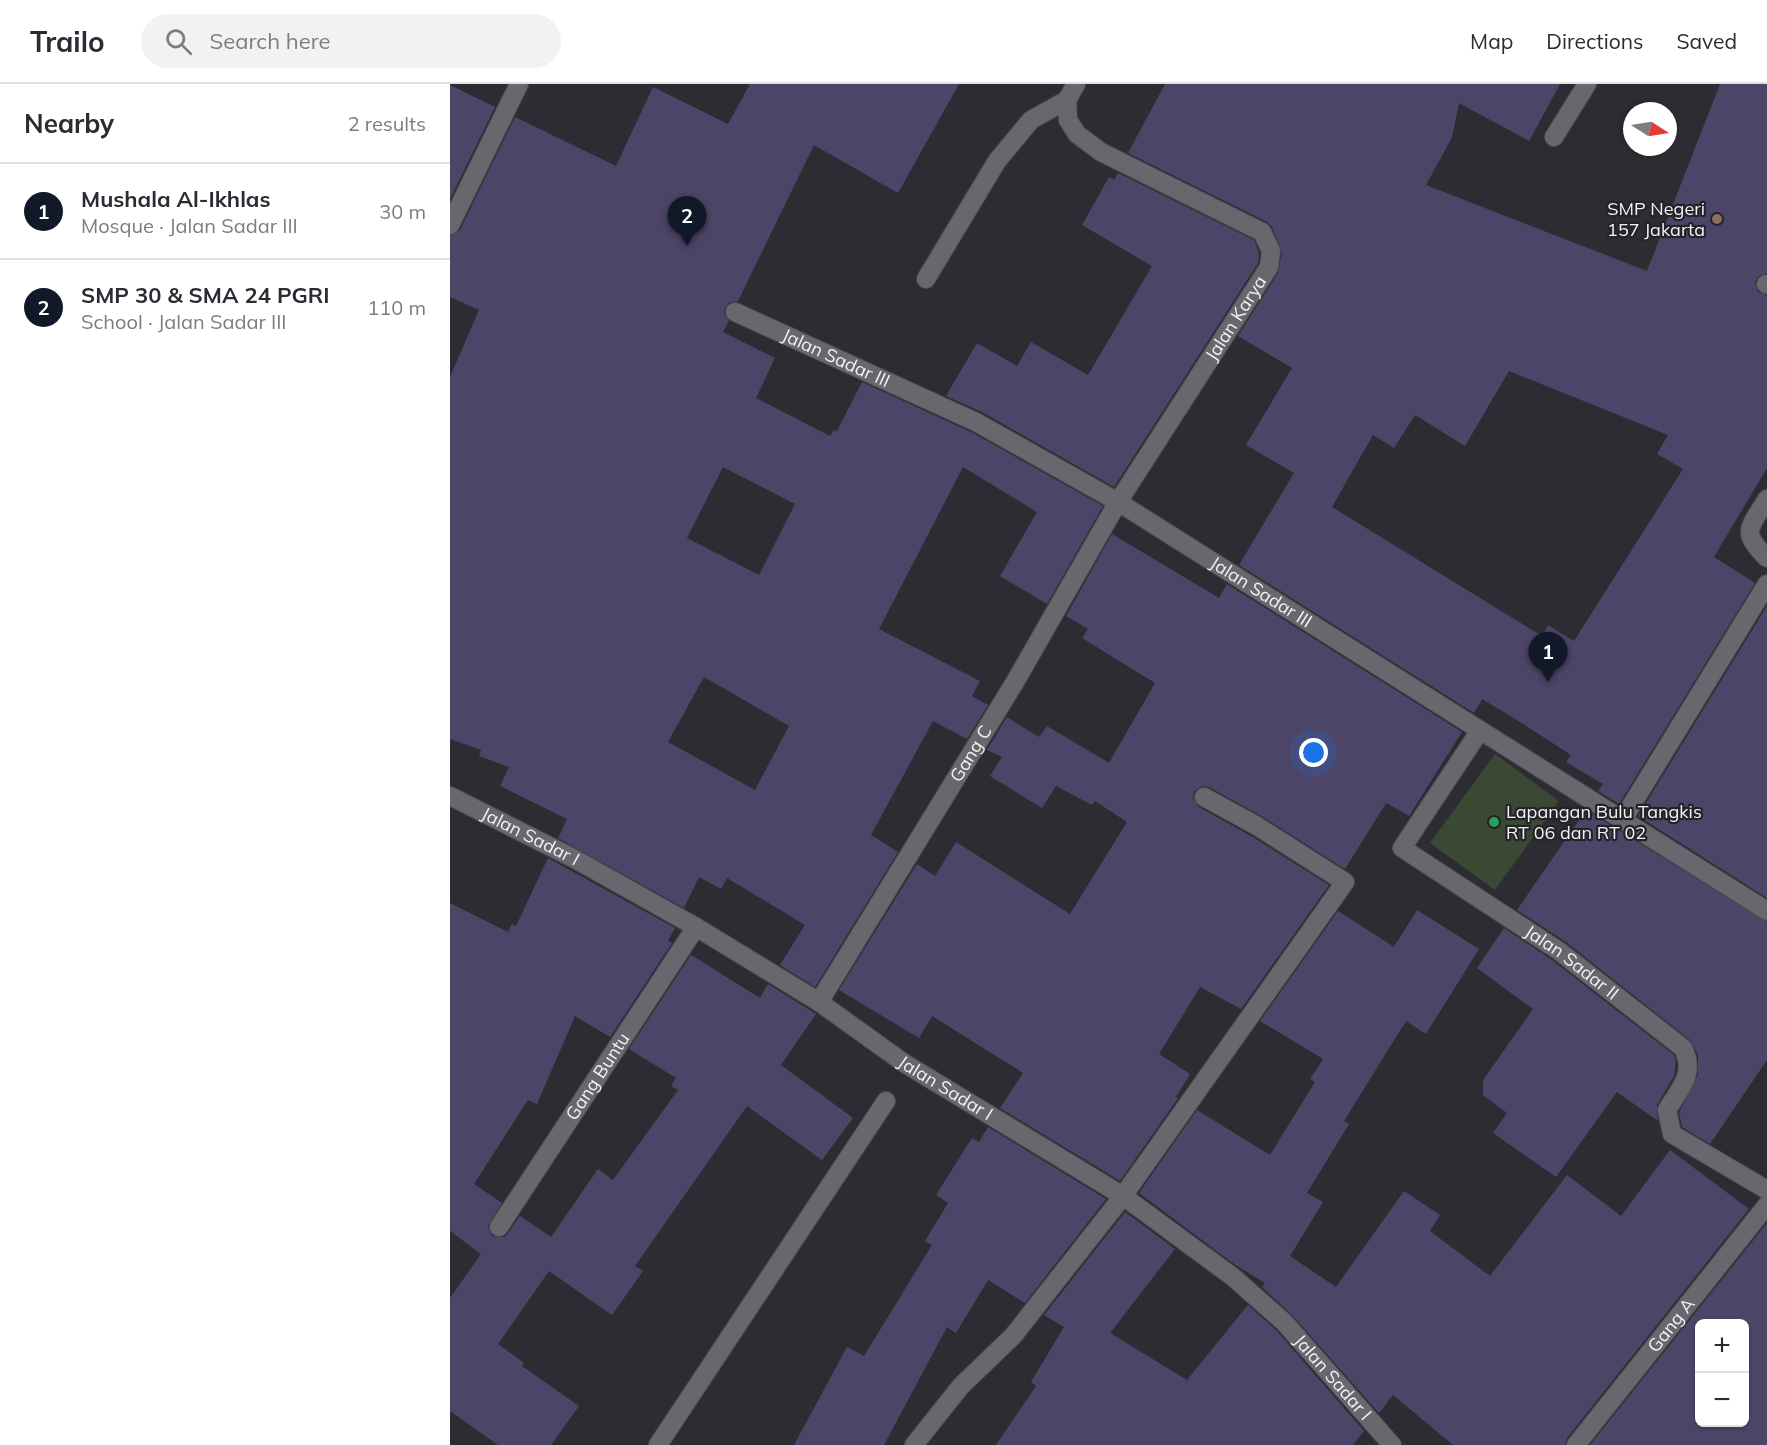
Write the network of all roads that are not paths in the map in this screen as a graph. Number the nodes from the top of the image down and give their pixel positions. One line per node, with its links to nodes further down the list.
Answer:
1 (519, 84): 6 (street)
2 (1076, 84): 4 (street)
3 (1587, 84): 5 (street)
4 (1067, 100): 8 (street); 11 (street, Jalan Karya)
5 (1554, 137)
6 (458, 185): 7 (street)
7 (450, 225)
8 (926, 279)
9 (735, 312): 11 (street, Jalan Sadar III)
10 (1767, 499): 12 (street)
11 (1118, 502): 14 (street, Jalan Sadar III); 20 (street, Gang C)
12 (1767, 558)
13 (1767, 584): 17 (street)
14 (1479, 732): 17 (street, Jalan Sadar III); 22 (street, Jalan Sadar II)
15 (450, 796): 19 (street, Jalan Sadar I)
16 (1204, 797): 23 (street)
17 (1623, 819): 18 (street, Jalan Sadar III)
18 (1767, 910)
19 (696, 927): 20 (street, Jalan Sadar I); 25 (street, Gang Buntu)
20 (819, 1002): 23 (street, Jalan Sadar I)
21 (886, 1101): 26 (street)
22 (1767, 1190)
23 (1123, 1196): 27 (street); 28 (street, Jalan Sadar I)
24 (1767, 1205): 29 (street, Gang A)
25 (499, 1227)
26 (658, 1445)
27 (914, 1445)
28 (1392, 1445)
29 (1576, 1445)

